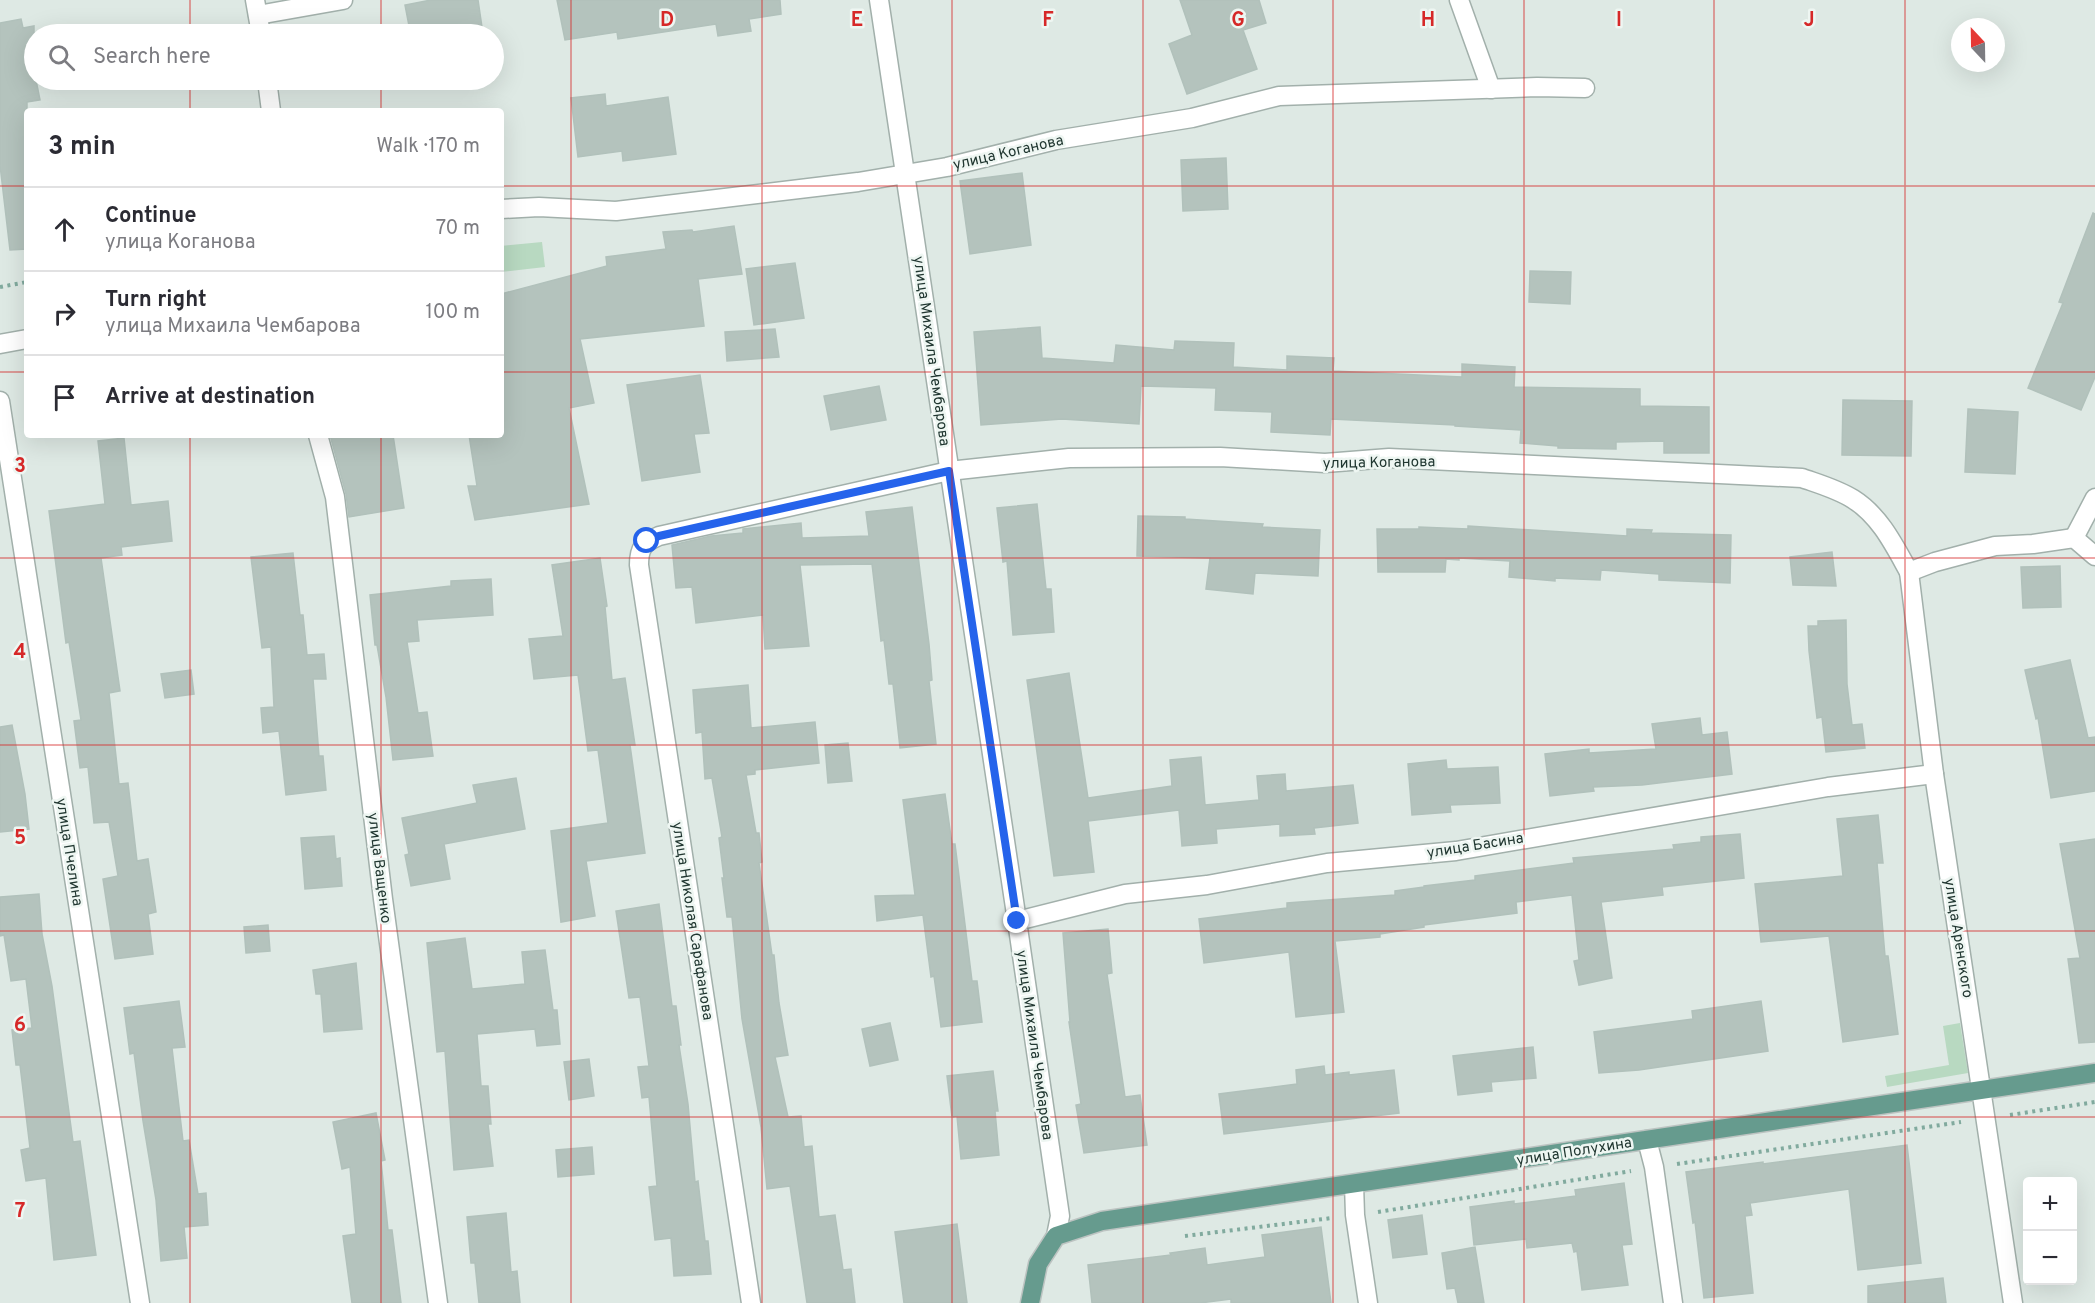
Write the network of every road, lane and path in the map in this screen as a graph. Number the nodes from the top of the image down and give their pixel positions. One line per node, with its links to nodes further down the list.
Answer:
1 (343, 0): 4 (street)
2 (879, 0): 10 (street, улица Михаила Чембарова)
3 (1459, 0): 7 (street)
4 (257, 7): 5 (street)
5 (260, 24)
6 (1585, 88): 7 (street, улица Коганова)
7 (1491, 89): 10 (street, улица Коганова)
8 (268, 90): 9 (street)
9 (271, 108)
10 (905, 173): 11 (street, улица Коганова); 18 (street, улица Михаила Чембарова)
11 (504, 209)
12 (24, 283): 13 (path)
13 (0, 287)
14 (24, 340): 15 (street)
15 (0, 344)
16 (0, 401): 36 (street, улица Пчелина)
17 (319, 438): 37 (street, улица Ващенко)
18 (949, 471): 21 (street, улица Коганова); 23 (street, улица Коганова); 25 (street, улица Михаила Чембарова)
19 (2095, 498): 20 (street)
20 (2074, 538): 22 (street); 23 (street)
21 (647, 541): 38 (street, улица Николая Сарафанова)
22 (2095, 556)
23 (1909, 572): 24 (street, улица Аренского)
24 (1934, 774): 25 (street, улица Басина); 27 (street, улица Аренского)
25 (1017, 921): 34 (street, улица Михаила Чембарова)
26 (2095, 1072): 27 (main road, улица Полухина)
27 (1982, 1089): 29 (street, улица Аренского); 30 (main road, улица Полухина)
28 (2095, 1102): 29 (path)
29 (1984, 1118): 31 (path); 42 (street, улица Аренского)
30 (1647, 1140): 31 (street); 32 (main road, улица Полухина)
31 (1654, 1167): 33 (path); 41 (street)
32 (1354, 1184): 33 (street); 34 (main road, улица Полухина)
33 (1355, 1215): 35 (path); 40 (street)
34 (1056, 1236): 39 (main road)
35 (1184, 1237)
36 (140, 1303)
37 (438, 1303)
38 (751, 1303)
39 (1030, 1303)
40 (1368, 1303)
41 (1673, 1303)
42 (2013, 1303)

